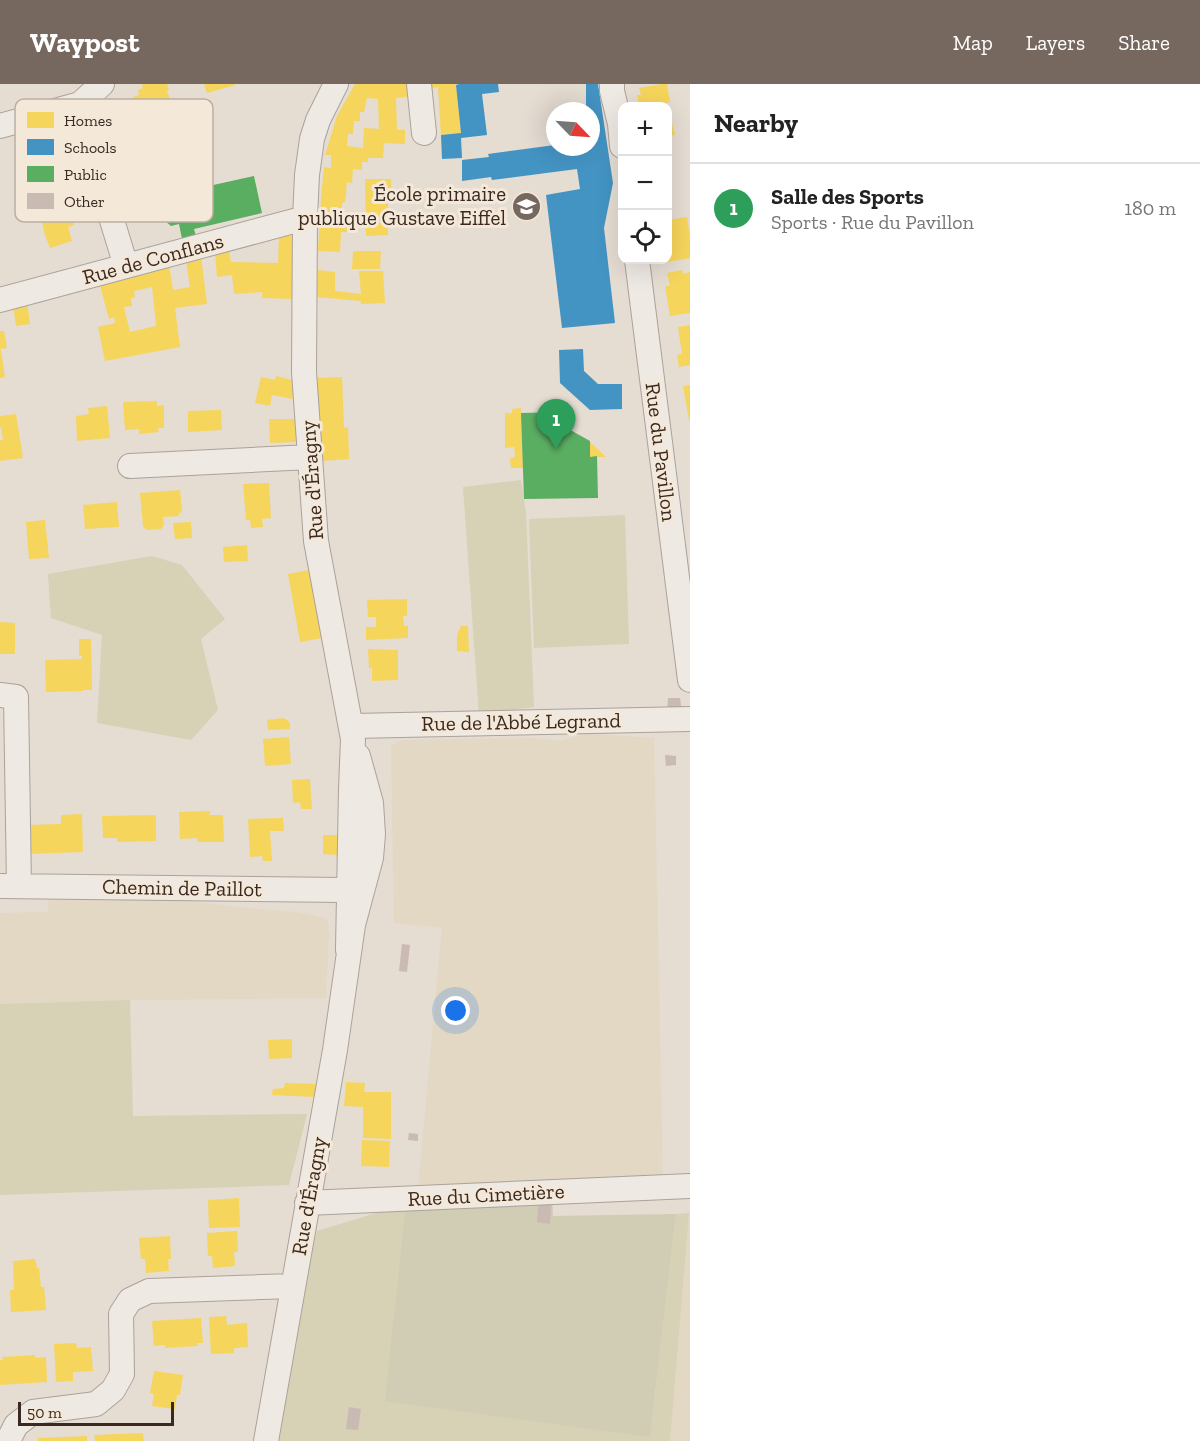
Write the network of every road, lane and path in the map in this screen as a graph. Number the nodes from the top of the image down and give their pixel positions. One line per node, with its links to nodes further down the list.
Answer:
1 (102, 84): 5 (street)
2 (336, 84): 10 (street, Rue d'Éragny)
3 (419, 84): 9 (street)
4 (612, 84): 6 (street)
5 (86, 99)
6 (618, 116)
7 (15, 122): 8 (street)
8 (0, 126)
9 (424, 133)
10 (305, 218): 13 (street, Rue de Conflans); 15 (street, Rue d'Éragny)
11 (112, 222): 13 (street)
12 (638, 264): 17 (street, Rue du Pavillon)
13 (126, 266): 14 (street, Rue de Conflans)
14 (0, 300)
15 (310, 457): 16 (street); 20 (street, Rue d'Éragny)
16 (130, 466)
17 (690, 680)
18 (0, 695): 21 (street)
19 (690, 719): 20 (street, Rue de l'Abbé Legrand)
20 (352, 732): 22 (street, Rue d'Éragny)
21 (9, 886): 22 (street, Chemin de Paillot)
22 (356, 887): 24 (street, Rue d'Éragny)
23 (690, 1186): 24 (street, Rue du Cimetière)
24 (307, 1203): 25 (street, Rue d'Éragny)
25 (293, 1286): 26 (street); 27 (street, Rue d'Éragny)
26 (8, 1441)
27 (266, 1441)

